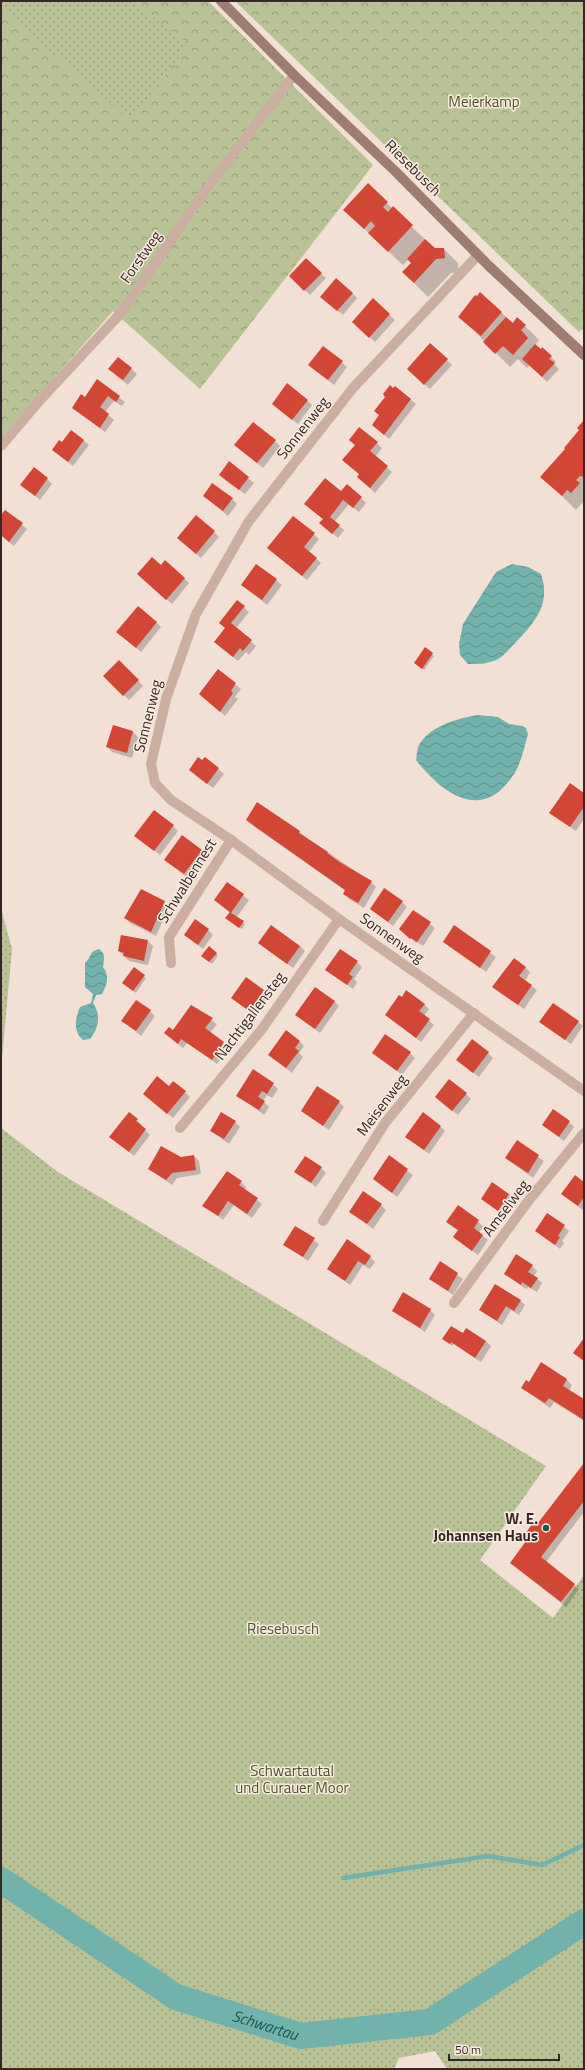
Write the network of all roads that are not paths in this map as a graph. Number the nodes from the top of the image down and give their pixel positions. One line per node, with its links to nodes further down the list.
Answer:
1 (221, 1): 2 (main road, Riesebusch)
2 (294, 75): 3 (main road, Riesebusch); 5 (street, Forstweg)
3 (478, 255): 4 (main road, Riesebusch); 6 (street, Sonnenweg)
4 (584, 355)
5 (1, 446)
6 (230, 840): 7 (street, Sonnenweg); 8 (street, Schwalbennest)
7 (339, 919): 9 (street, Sonnenweg); 11 (street, Nachtigallensteg)
8 (171, 962)
9 (474, 1013): 10 (street, Sonnenweg); 13 (street, Meisenweg)
10 (584, 1091)
11 (180, 1128)
12 (584, 1132): 14 (street, Amselweg)
13 (323, 1221)
14 (454, 1303)

